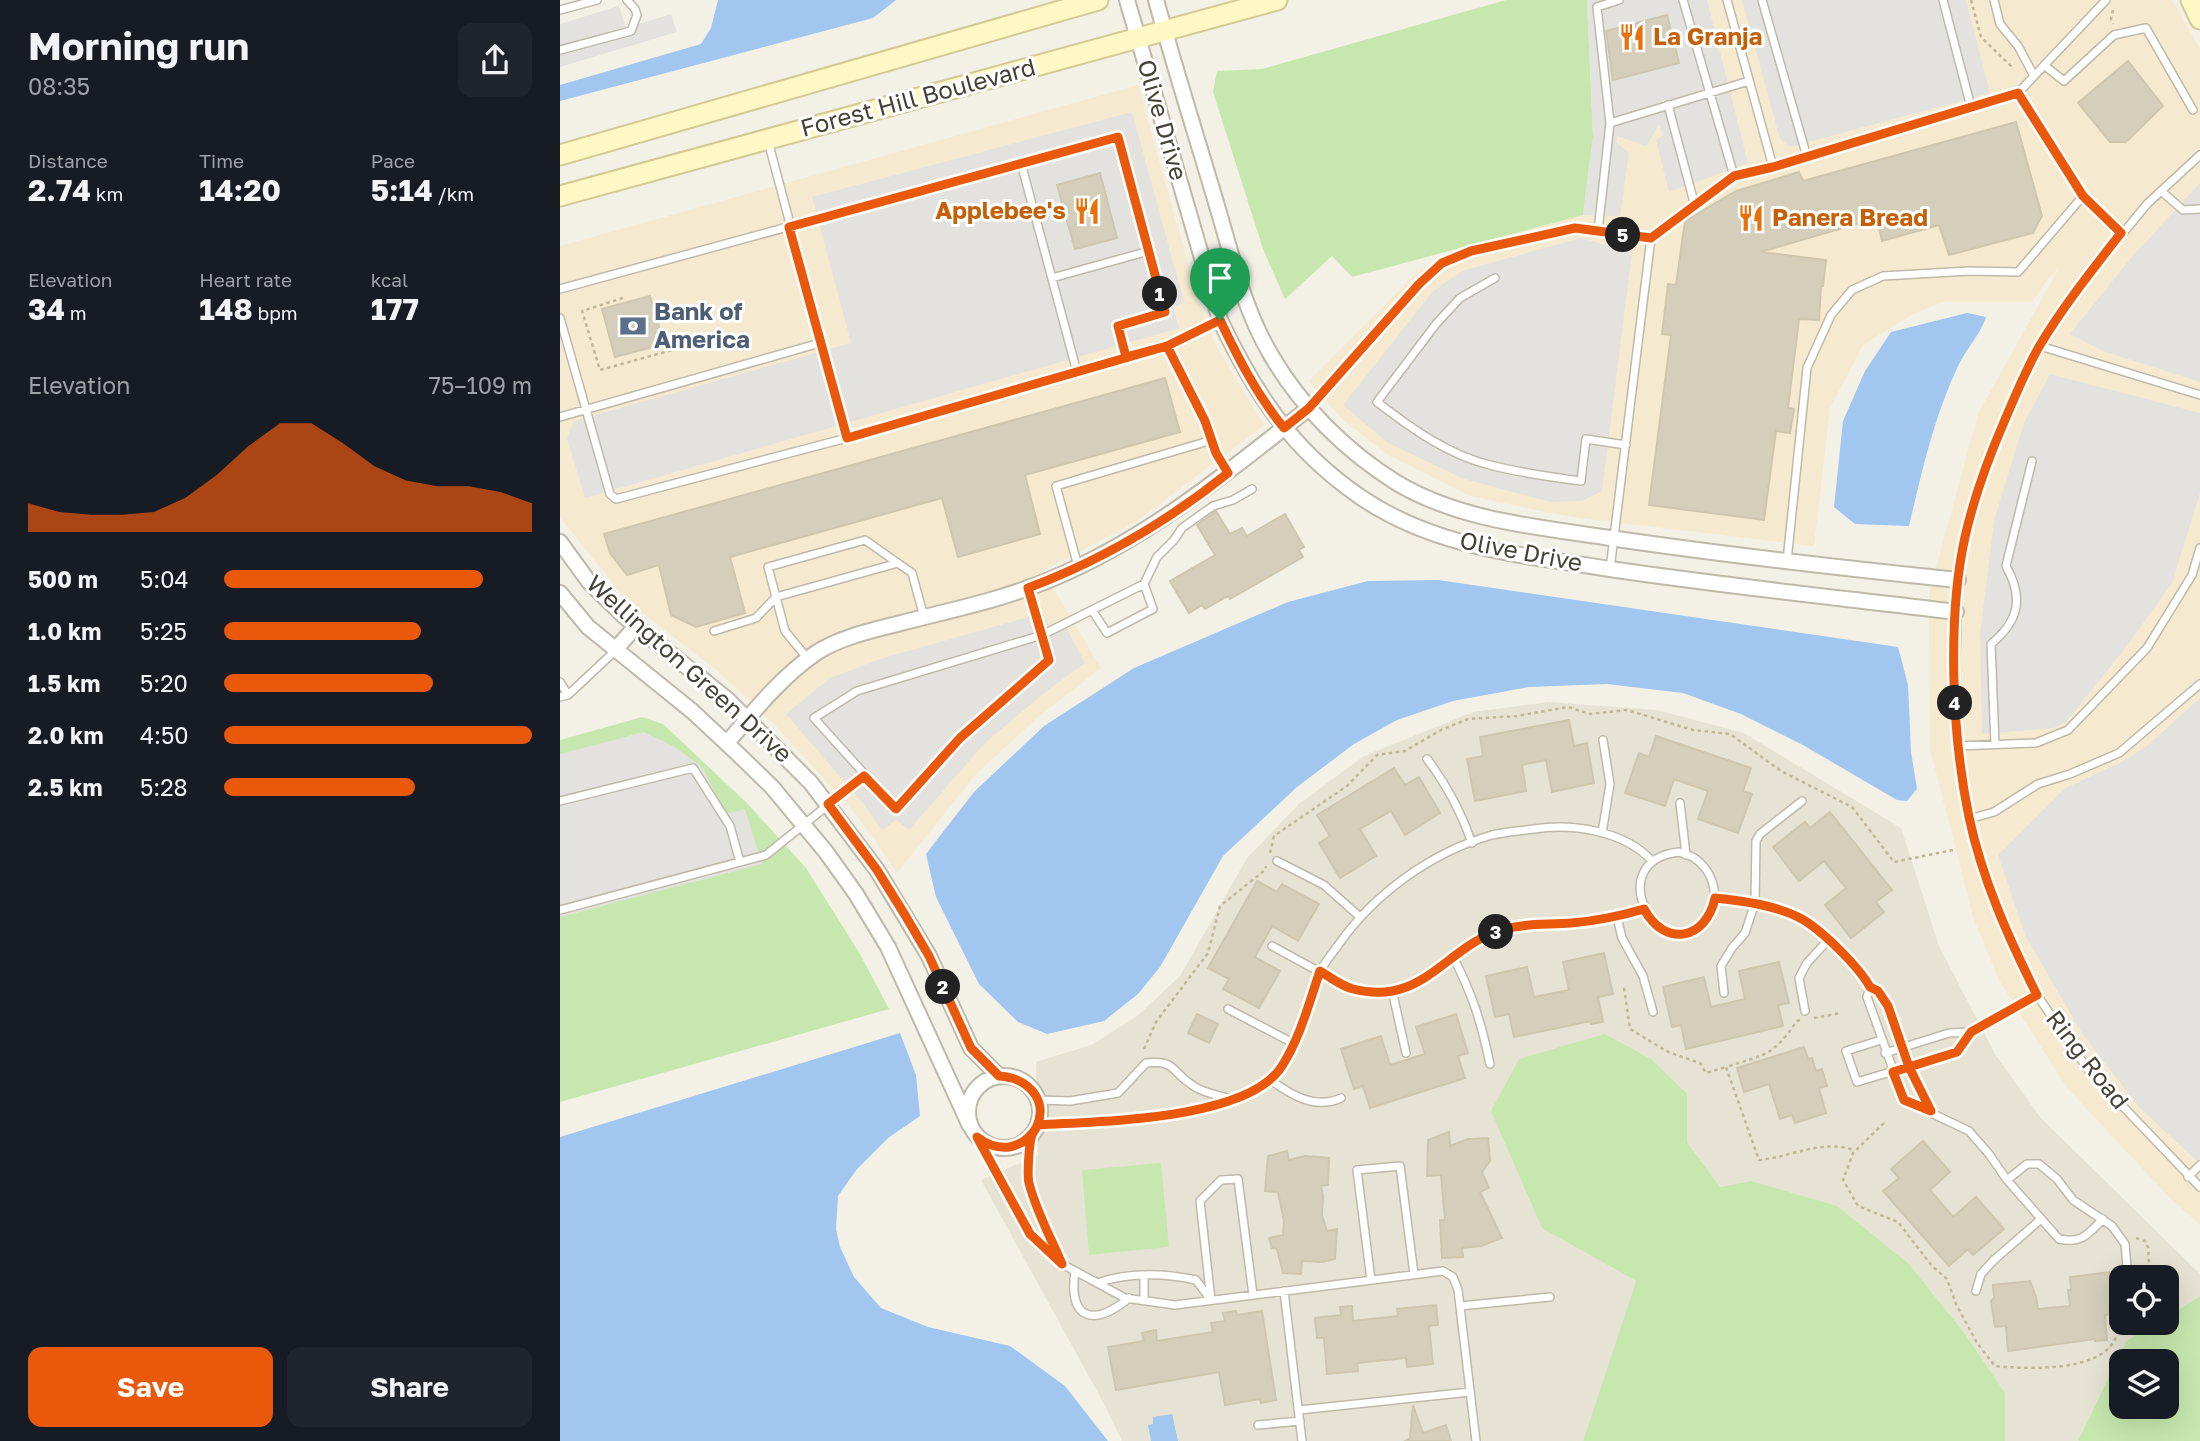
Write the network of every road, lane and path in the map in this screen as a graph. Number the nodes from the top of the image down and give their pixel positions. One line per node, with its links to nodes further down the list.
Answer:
1 (597, 0): 17 (lane)
2 (626, 0): 22 (lane)
3 (1098, 0): 34 (main road, Forest Hill Boulevard)
4 (1127, 0): 21 (street, Olive Drive)
5 (1156, 0): 20 (street, Olive Drive)
6 (1277, 0): 20 (main road, Forest Hill Boulevard)
7 (1619, 0): 32 (lane)
8 (1683, 0): 27 (lane)
9 (1727, 0): 26 (lane)
10 (1762, 0): 36 (lane)
11 (1943, 0): 30 (lane)
12 (1971, 0): 24 (path)
13 (1994, 0): 25 (lane)
14 (2106, 0): 23 (lane)
15 (2191, 0): 18 (main road)
16 (2113, 7): 19 (path)
17 (560, 10)
18 (2200, 19)
19 (2114, 27)
20 (1165, 30): 21 (main road, Forest Hill Boulevard); 63 (street, Olive Drive)
21 (1138, 37): 33 (main road, Forest Hill Boulevard); 55 (street, Olive Drive)
22 (560, 50)
23 (2044, 65): 25 (lane); 31 (lane)
24 (2013, 68)
25 (2034, 76): 28 (lane)
26 (1749, 81): 27 (lane); 38 (lane)
27 (1710, 93): 29 (lane); 39 (lane)
28 (2018, 93): 30 (lane); 42 (lane)
29 (1668, 105): 32 (lane); 43 (lane)
30 (1971, 107): 36 (lane)
31 (2193, 110)
32 (1609, 123): 46 (lane)
33 (767, 139): 41 (main road, Forest Hill Boulevard); 45 (lane)
34 (560, 155)
35 (2200, 155): 40 (lane, Ring Road)
36 (1807, 157): 38 (lane)
37 (1021, 163): 45 (lane); 49 (lane); 50 (lane)
38 (1773, 167): 39 (lane)
39 (1734, 176): 43 (lane)
40 (2161, 191): 44 (lane); 47 (lane, Ring Road)
41 (560, 196)
42 (2083, 196): 47 (lane); 76 (lane)
43 (1695, 206): 48 (lane)
44 (2200, 209)
45 (789, 227): 52 (lane); 56 (lane)
46 (1598, 232): 48 (lane); 63 (lane)
47 (2121, 233): 59 (lane, Ring Road)
48 (1651, 238): 69 (lane)
49 (1149, 251): 50 (lane); 60 (lane)
50 (1052, 278): 61 (lane)
51 (1495, 278): 69 (lane)
52 (560, 289)
53 (623, 298): 57 (path)
54 (560, 318): 64 (lane)
55 (1220, 320): 58 (lane); 66 (street, Olive Drive)
56 (820, 343): 64 (lane); 67 (lane)
57 (690, 345)
58 (1167, 346): 60 (lane); 68 (lane)
59 (2039, 346): 62 (lane); 80 (lane, Ring Road)
60 (1126, 357): 61 (lane)
61 (1077, 372): 67 (lane)
62 (2200, 395)
63 (1309, 408): 66 (street); 73 (street, Olive Drive)
64 (586, 409): 65 (lane); 67 (lane)
65 (560, 417)
66 (1284, 428): 71 (street); 79 (street, Olive Drive)
67 (847, 438)
68 (1212, 440): 71 (lane); 78 (lane)
69 (1626, 445): 73 (lane)
70 (2032, 461): 99 (lane)
71 (1228, 473): 78 (street)
72 (1252, 489): 81 (lane)
73 (1615, 538): 76 (street, Olive Drive); 79 (lane)
74 (560, 542): 88 (street, Wellington Green Drive)
75 (2200, 548): 99 (lane)
76 (1787, 561): 80 (street, Olive Drive)
77 (898, 563): 84 (lane); 84 (lane); 87 (lane)
78 (1079, 566): 82 (street)
79 (1610, 569): 86 (street, Olive Drive)
80 (1958, 580): 86 (lane, Ring Road)
81 (1144, 584): 85 (lane); 85 (lane)
82 (1028, 588): 87 (street); 90 (lane)
83 (560, 593): 91 (street, Wellington Green Drive)
84 (776, 597): 89 (lane); 92 (lane)
85 (1092, 610): 90 (lane)
86 (1956, 612): 100 (lane, Ring Road)
87 (924, 617): 92 (street)
88 (636, 626): 91 (street); 96 (street, Wellington Green Drive)
89 (714, 631)
90 (1042, 635): 102 (lane); 102 (lane)
91 (617, 649): 95 (lane); 98 (street, Wellington Green Drive)
92 (808, 659): 96 (street)
93 (560, 682): 95 (lane)
94 (2200, 684): 107 (lane)
95 (564, 696)
96 (748, 719): 98 (street); 106 (street, Wellington Green Drive)
97 (1603, 740): 109 (lane)
98 (727, 743): 108 (street, Wellington Green Drive)
99 (1994, 744): 100 (lane)
100 (1957, 746): 107 (lane, Ring Road)
101 (1427, 759): 110 (lane)
102 (864, 776): 106 (lane)
103 (560, 801): 114 (lane)
104 (1802, 801): 117 (lane)
105 (1680, 803): 112 (lane)
106 (828, 804): 108 (lane); 146 (street, Wellington Green Drive)
107 (1969, 818): 130 (lane, Ring Road)
108 (803, 825): 114 (lane); 154 (street, Wellington Green Drive)
109 (1602, 833): 110 (lane); 115 (lane)
110 (1472, 843): 120 (lane)
111 (1953, 850): 139 (path)
112 (1686, 855): 115 (lane); 116 (lane)
113 (1277, 861): 120 (lane)
114 (740, 862): 119 (lane)
115 (1652, 862): 118 (lane)
116 (1715, 898): 117 (lane); 118 (lane)
117 (1755, 903): 122 (lane); 129 (lane)
118 (1644, 909): 121 (lane)
119 (560, 910)
120 (1360, 917): 125 (lane)
121 (1618, 917): 124 (lane); 133 (lane)
122 (1828, 940): 126 (lane); 132 (lane)
123 (1272, 946): 125 (lane)
124 (1453, 957): 128 (lane); 142 (lane)
125 (1320, 971): 128 (lane); 137 (lane)
126 (1870, 987): 136 (lane); 138 (lane)
127 (1624, 988): 143 (path)
128 (1392, 990): 140 (lane)
129 (1724, 992)
130 (2037, 995): 135 (lane); 157 (lane, Ring Road)
131 (1228, 1009): 137 (lane)
132 (1805, 1010)
133 (1653, 1012)
134 (1841, 1013): 143 (path)
135 (1971, 1032): 138 (lane); 144 (lane)
136 (1881, 1040): 141 (lane); 145 (lane)
137 (1293, 1044): 147 (lane)
138 (1902, 1047): 141 (lane); 144 (lane)
139 (1144, 1049)
140 (1406, 1053)
141 (1885, 1053): 145 (lane)
142 (1490, 1064)
143 (1726, 1067): 155 (path)
144 (1909, 1067): 145 (lane); 151 (lane)
145 (1893, 1072): 151 (lane)
146 (999, 1076): 149 (street); 154 (street)
147 (1269, 1079): 148 (lane); 150 (lane)
148 (1341, 1098)
149 (1038, 1100): 150 (lane); 153 (street)
150 (1234, 1100): 153 (lane)
151 (1931, 1111): 158 (lane)
152 (1884, 1123): 155 (path)
153 (1034, 1131): 154 (street); 163 (lane)
154 (974, 1132): 163 (lane, Wellington Green Drive)
155 (1855, 1151): 179 (path)
156 (2200, 1165): 157 (lane)
157 (2188, 1177): 159 (lane, Ring Road)
158 (2007, 1180): 160 (lane); 161 (lane)
159 (2200, 1187)
160 (2041, 1219): 161 (lane); 172 (lane)
161 (2103, 1219): 164 (lane)
162 (2136, 1238): 165 (path)
163 (1062, 1264): 166 (lane, Wellington Green Drive)
164 (2126, 1265)
165 (2149, 1265)
166 (1075, 1271): 170 (lane, Wellington Green Drive); 175 (lane)
167 (1414, 1274): 169 (lane, Wellington Green Drive); 169 (lane); 178 (lane, Wellington Green Drive)
168 (1144, 1275): 170 (lane); 176 (lane); 177 (lane)
169 (1371, 1280): 171 (lane, Wellington Green Drive)
170 (1097, 1283): 175 (lane, Wellington Green Drive)
171 (1284, 1291): 173 (lane, Wellington Green Drive); 181 (lane)
172 (1976, 1291)
173 (1252, 1295): 177 (lane, Wellington Green Drive); 177 (lane)
174 (1550, 1297): 178 (lane)
175 (1129, 1298): 176 (lane, Wellington Green Drive)
176 (1144, 1300): 177 (lane, Wellington Green Drive)
177 (1211, 1300)
178 (1460, 1306): 180 (lane, Wellington Green Drive)
179 (2117, 1335)
180 (1471, 1392): 181 (lane); 185 (lane, Wellington Green Drive)
181 (1298, 1410): 182 (lane)
182 (1300, 1421): 183 (lane); 184 (lane)
183 (1258, 1425)
184 (1302, 1441)
185 (1476, 1441)

